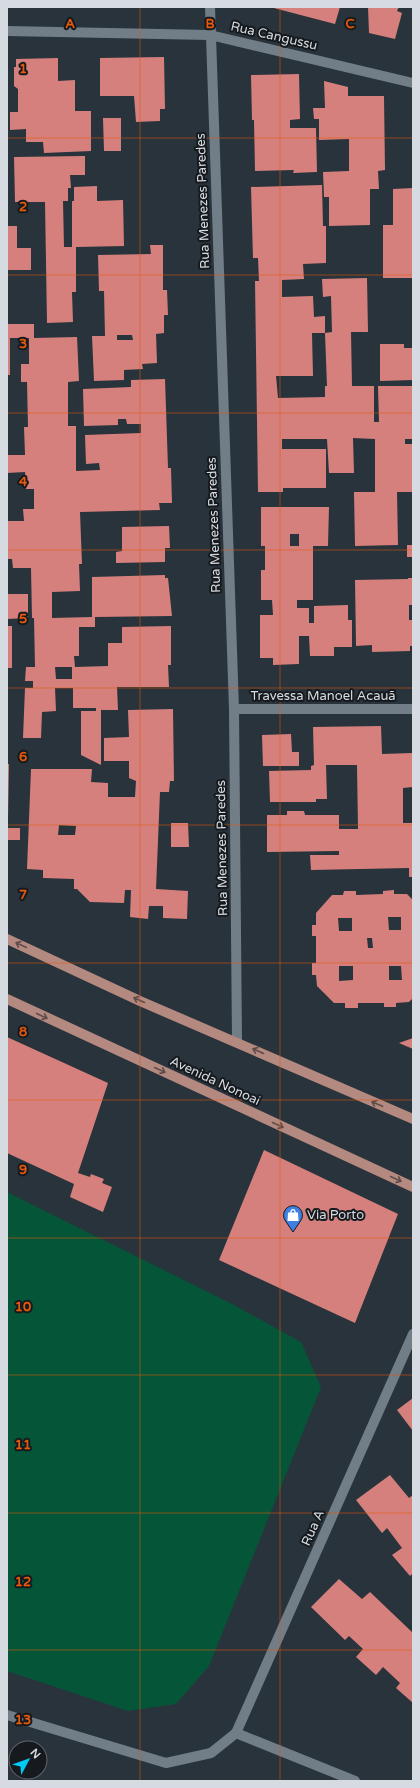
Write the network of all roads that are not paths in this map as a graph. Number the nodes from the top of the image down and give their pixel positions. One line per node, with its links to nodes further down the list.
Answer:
1 (210, 7): 3 (street, Rua Menezes Paredes)
2 (7, 31): 3 (street, Rua Cangussu)
3 (210, 35): 4 (street, Rua Cangussu); 5 (street, Rua Menezes Paredes)
4 (413, 82)
5 (234, 709): 6 (street, Travessa Manoel Acauã); 9 (street, Rua Menezes Paredes)
6 (413, 709)
7 (7, 939): 9 (main road, one-way to 7)
8 (7, 999): 11 (main road, Avenida Nonoai, one-way to 11)
9 (237, 1042): 10 (main road, one-way to 9)
10 (413, 1119)
11 (413, 1187)
12 (413, 1334): 14 (street, Rua A)
13 (7, 1714): 14 (street)
14 (236, 1733): 15 (street)
15 (355, 1781)

